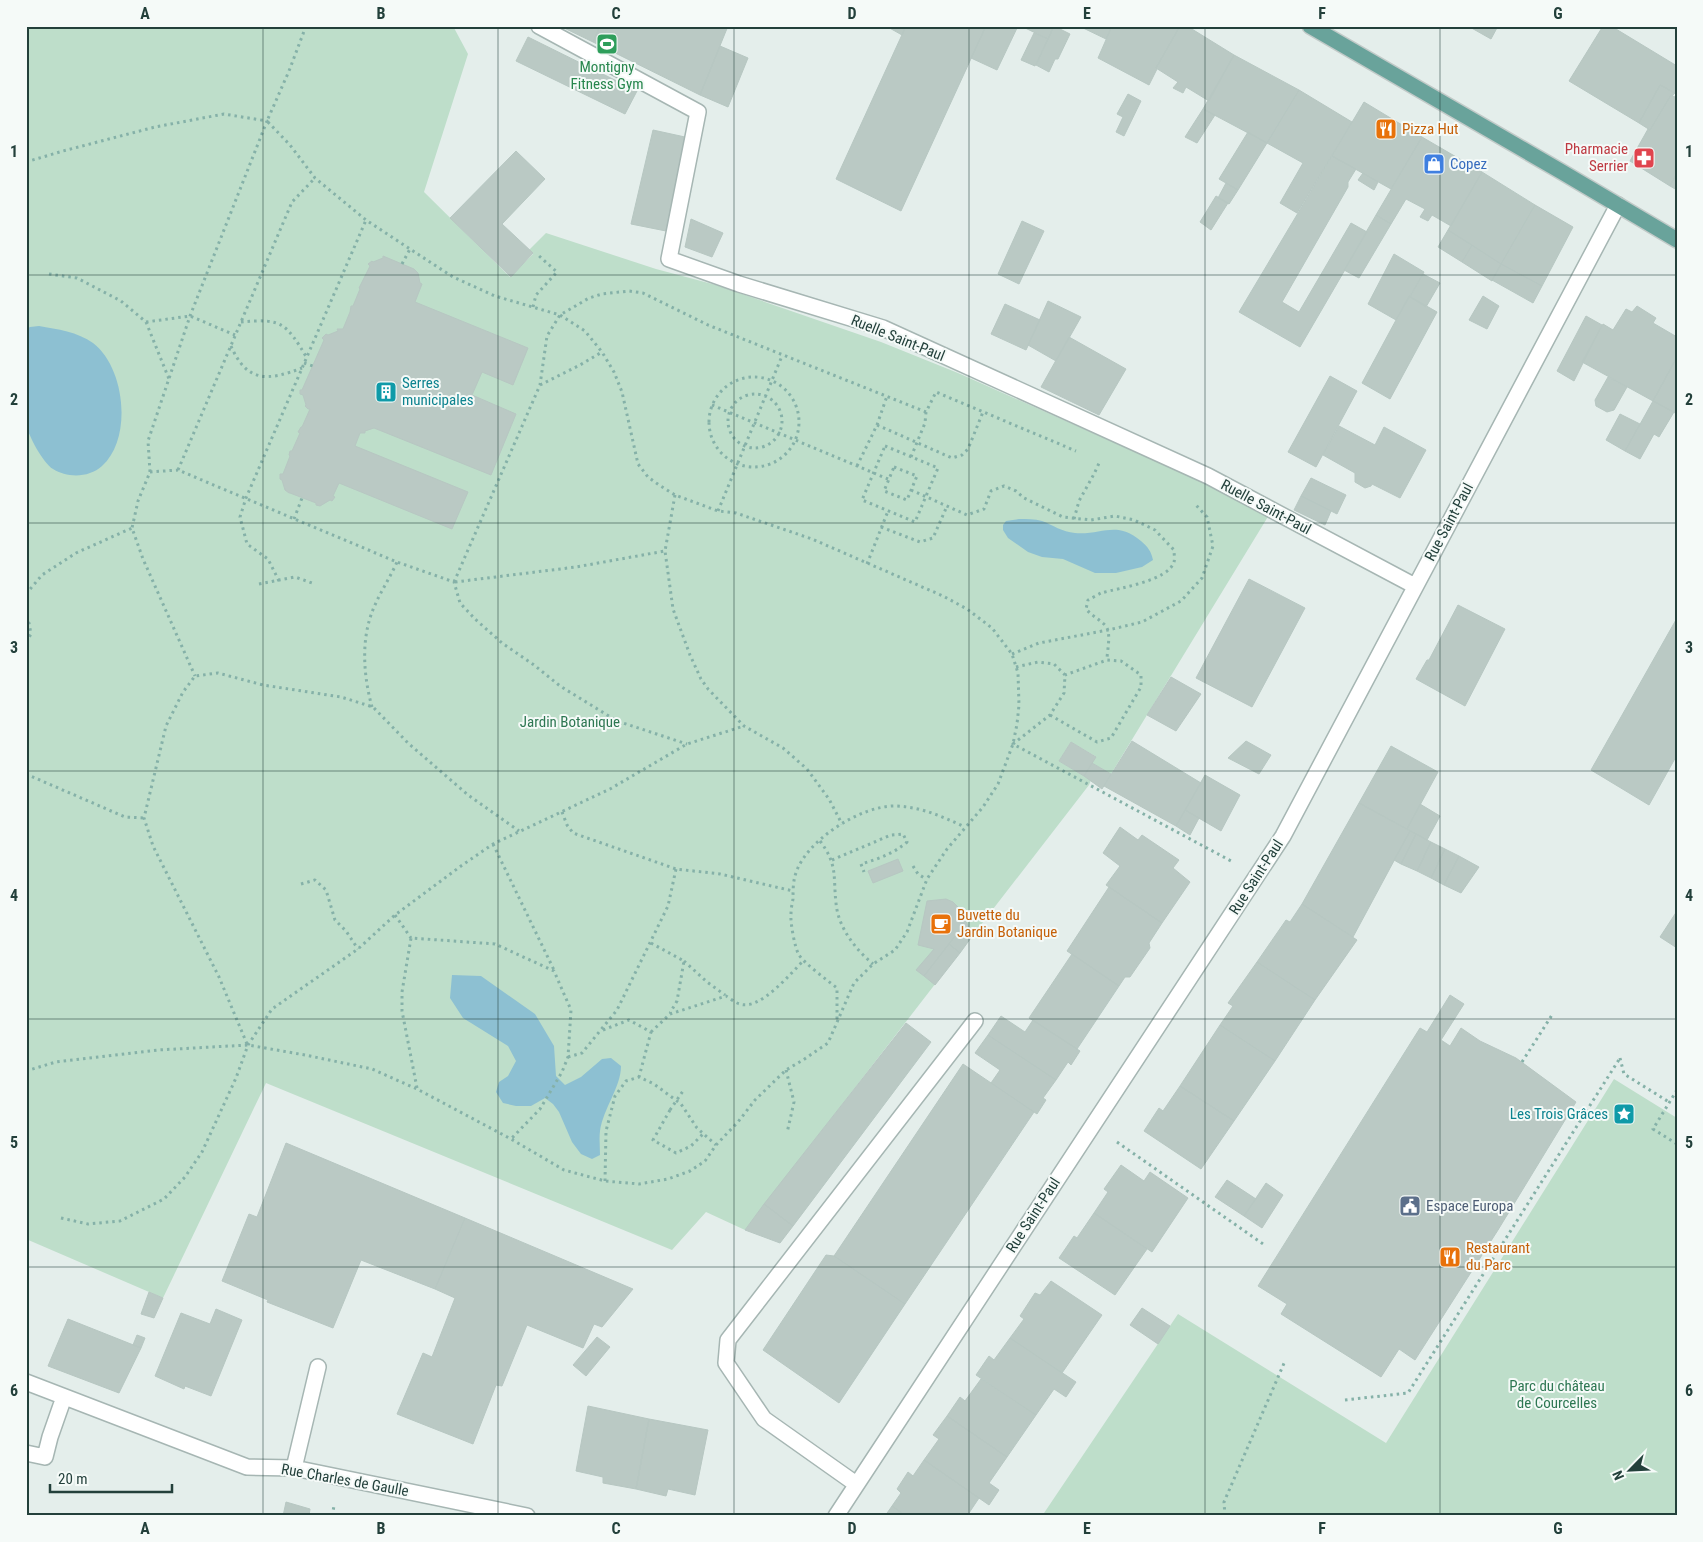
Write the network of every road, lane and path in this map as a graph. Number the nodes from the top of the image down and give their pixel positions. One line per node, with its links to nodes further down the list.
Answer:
1 (306, 26): 4 (path)
2 (539, 26): 71 (street, Ruelle Saint-Paul)
3 (1310, 26): 7 (main road)
4 (267, 121): 5 (path); 6 (path); 16 (path)
5 (26, 162)
6 (315, 178): 8 (path); 18 (path)
7 (1618, 205): 9 (main road); 71 (street, Rue Saint-Paul)
8 (366, 220): 10 (path); 23 (path)
9 (1677, 240)
10 (410, 249): 12 (path); 14 (path)
11 (538, 255): 14 (path)
12 (402, 264)
13 (49, 274): 17 (path)
14 (533, 307): 15 (path)
15 (560, 315): 21 (path); 22 (path); 29 (path)
16 (190, 316): 17 (path); 19 (path); 27 (path)
17 (146, 322): 27 (path)
18 (241, 322): 19 (path); 23 (path)
19 (235, 336): 20 (path)
20 (231, 346): 26 (path); 47 (path)
21 (602, 352): 29 (path); 52 (path)
22 (782, 356): 28 (path); 30 (path)
23 (307, 358): 24 (path)
24 (304, 363): 25 (path); 26 (path)
25 (313, 366)
26 (302, 368): 54 (path)
27 (169, 379): 48 (path)
28 (772, 380): 31 (path); 32 (path); 39 (path)
29 (540, 385): 68 (path)
30 (887, 396): 34 (path); 37 (path)
31 (766, 397): 33 (path); 36 (path); 38 (path)
32 (712, 405): 33 (path); 45 (path)
33 (730, 412): 36 (path); 41 (path)
34 (926, 412): 35 (path); 40 (path)
35 (983, 412): 40 (path); 42 (path)
36 (755, 422): 38 (path); 41 (path)
37 (877, 424): 40 (path); 46 (path)
38 (779, 433): 39 (path); 41 (path)
39 (796, 440): 45 (path); 46 (path)
40 (917, 442): 43 (path)
41 (745, 446): 45 (path)
42 (1082, 453)
43 (911, 457): 49 (path); 53 (path)
44 (1109, 464): 61 (path)
45 (737, 465): 58 (path)
46 (857, 466): 49 (path)
47 (178, 470): 48 (path); 54 (path)
48 (150, 472): 63 (path)
49 (874, 473): 50 (path); 59 (path)
50 (888, 479): 51 (path); 51 (path)
51 (911, 490): 53 (path)
52 (675, 495): 58 (path); 64 (path)
53 (926, 497): 57 (path); 59 (path)
54 (246, 498): 60 (path); 67 (path)
55 (302, 498): 60 (path)
56 (1190, 498): 74 (path)
57 (947, 506): 61 (path); 62 (path)
58 (718, 511): 66 (path)
59 (888, 511): 62 (path)
60 (294, 519): 65 (path)
61 (1074, 519): 74 (path)
62 (881, 527): 66 (path)
63 (132, 528): 72 (path); 80 (path)
64 (665, 551): 68 (path); 83 (path)
65 (397, 562): 68 (path); 81 (path)
66 (867, 564): 76 (path)
67 (279, 581): 69 (path); 70 (path)
68 (454, 582): 84 (path)
69 (312, 583)
70 (259, 584)
71 (1415, 586): 98 (street, Rue Saint-Paul)
72 (26, 594)
73 (26, 616): 75 (path)
74 (1108, 630): 76 (path); 77 (path)
75 (26, 642)
76 (1012, 654): 78 (path)
77 (1107, 660): 79 (path); 82 (path)
78 (1016, 668): 79 (path); 85 (path)
79 (1065, 675): 82 (path)
80 (195, 676): 81 (path); 88 (path)
81 (373, 707): 91 (path)
82 (1050, 714): 85 (path)
83 (744, 726): 84 (path); 89 (path)
84 (687, 744): 87 (path)
85 (1013, 744): 90 (path); 98 (path)
86 (26, 774): 88 (path)
87 (562, 812): 91 (path); 96 (path)
88 (144, 818): 117 (path)
89 (842, 824): 90 (path); 92 (path)
90 (965, 827): 99 (path)
91 (519, 831): 93 (path)
92 (820, 841): 94 (path); 101 (path)
93 (493, 844): 102 (path); 109 (path)
94 (832, 860): 97 (path); 108 (path)
95 (913, 866): 99 (path)
96 (676, 869): 101 (path); 104 (path)
97 (864, 872)
98 (1256, 878): 127 (street, Rue Saint-Paul)
99 (927, 879): 108 (path)
100 (301, 884): 105 (path)
101 (793, 891): 106 (path)
102 (394, 915): 103 (path); 105 (path)
103 (411, 938): 109 (path); 123 (path)
104 (651, 943): 107 (path); 115 (path)
105 (358, 949): 117 (path)
106 (804, 960): 110 (path); 113 (path)
107 (684, 961): 110 (path); 111 (path)
108 (873, 964): 113 (path)
109 (554, 971): 118 (path)
110 (726, 996): 111 (path)
111 (670, 1014): 116 (path)
112 (1552, 1014): 119 (path)
113 (837, 1019): 120 (path)
114 (975, 1021): 143 (street)
115 (601, 1031): 116 (path); 118 (path)
116 (651, 1032): 122 (path)
117 (248, 1045): 121 (path); 123 (path); 134 (path)
118 (568, 1057): 130 (path)
119 (1522, 1062)
120 (786, 1070): 128 (path); 132 (path)
121 (26, 1071)
122 (639, 1077): 129 (path); 133 (path)
123 (417, 1089): 130 (path)
124 (683, 1090): 129 (path, bridge)
125 (1677, 1090): 126 (path)
126 (1669, 1102): 131 (path); 140 (path)
127 (1092, 1124): 135 (path); 143 (street, Rue Saint-Paul)
128 (787, 1133)
129 (704, 1134): 132 (path)
130 (511, 1139): 133 (path)
131 (1677, 1144)
132 (716, 1145): 133 (path)
133 (605, 1181)
134 (61, 1218)
135 (1266, 1246)
136 (1285, 1361): 148 (path)
137 (318, 1367): 142 (street)
138 (26, 1382): 139 (street, Rue Charles de Gaulle)
139 (64, 1397): 141 (street); 142 (street, Rue Charles de Gaulle)
140 (1345, 1400)
141 (26, 1453)
142 (294, 1468): 146 (street, Rue Charles de Gaulle)
143 (856, 1484): 147 (street, Rue Saint-Paul)
144 (333, 1510): 145 (path)
145 (332, 1516)
146 (527, 1516)
147 (836, 1516)
148 (1225, 1516)

